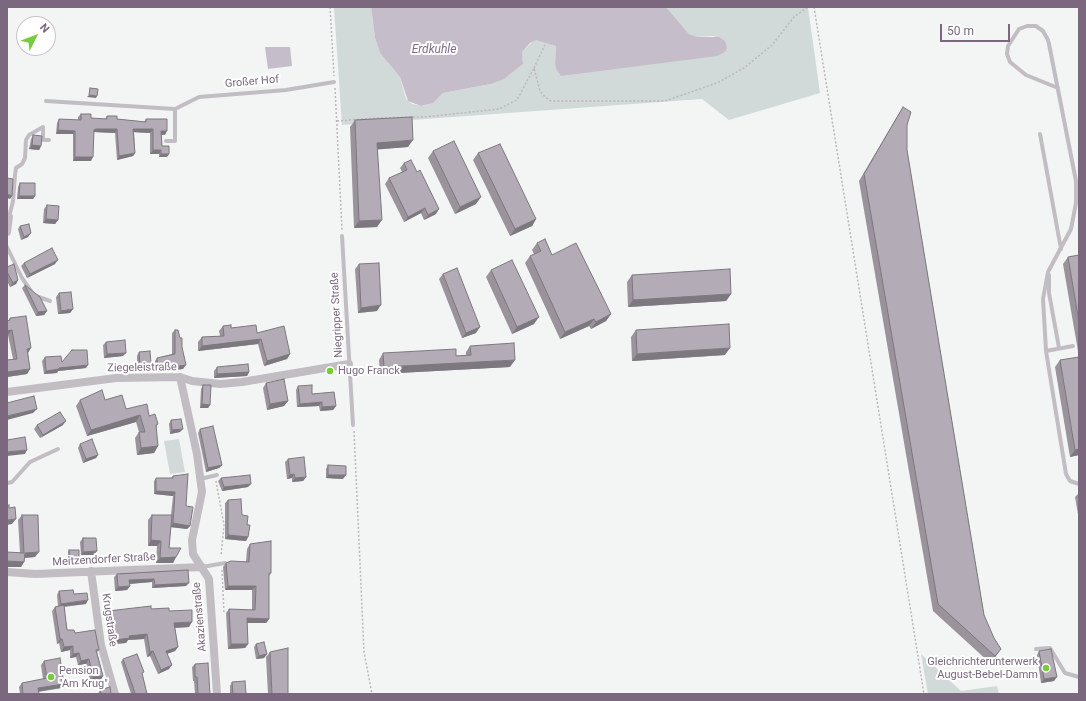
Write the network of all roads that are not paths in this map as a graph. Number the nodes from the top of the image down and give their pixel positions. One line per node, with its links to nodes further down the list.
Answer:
1 (334, 82): 4 (lane, Großer Hof)
2 (1058, 88): 2 (lane); 12 (lane)
3 (46, 101): 4 (lane)
4 (175, 109): 7 (lane)
5 (1040, 134): 12 (lane)
6 (49, 140): 8 (lane)
7 (166, 141)
8 (9, 217): 9 (street)
9 (7, 232)
10 (342, 236): 18 (lane, Niegripper Straße)
11 (7, 247): 14 (lane)
12 (1061, 249): 13 (lane)
13 (1052, 263): 16 (lane); 17 (lane)
14 (50, 301)
15 (1073, 346): 16 (lane)
16 (1059, 348): 17 (lane)
17 (1046, 350): 26 (lane)
18 (349, 364): 19 (street, Ziegeleistraße); 21 (lane, Niegripper Straße)
19 (180, 377): 20 (street, Ziegeleistraße); 24 (street, Akazienstraße)
20 (7, 392)
21 (353, 425)
22 (58, 448): 25 (lane)
23 (216, 475): 24 (lane)
24 (200, 480): 28 (street, Akazienstraße)
25 (7, 483)
26 (1079, 484)
27 (223, 563): 28 (lane)
28 (202, 567): 29 (street, Meitzendorfer Straße); 34 (street, Akazienstraße)
29 (91, 571): 30 (street, Meitzendorfer Straße); 33 (street, Krugstraße)
30 (7, 572)
31 (1036, 649): 32 (lane)
32 (1079, 676)
33 (115, 694)
34 (217, 694)

